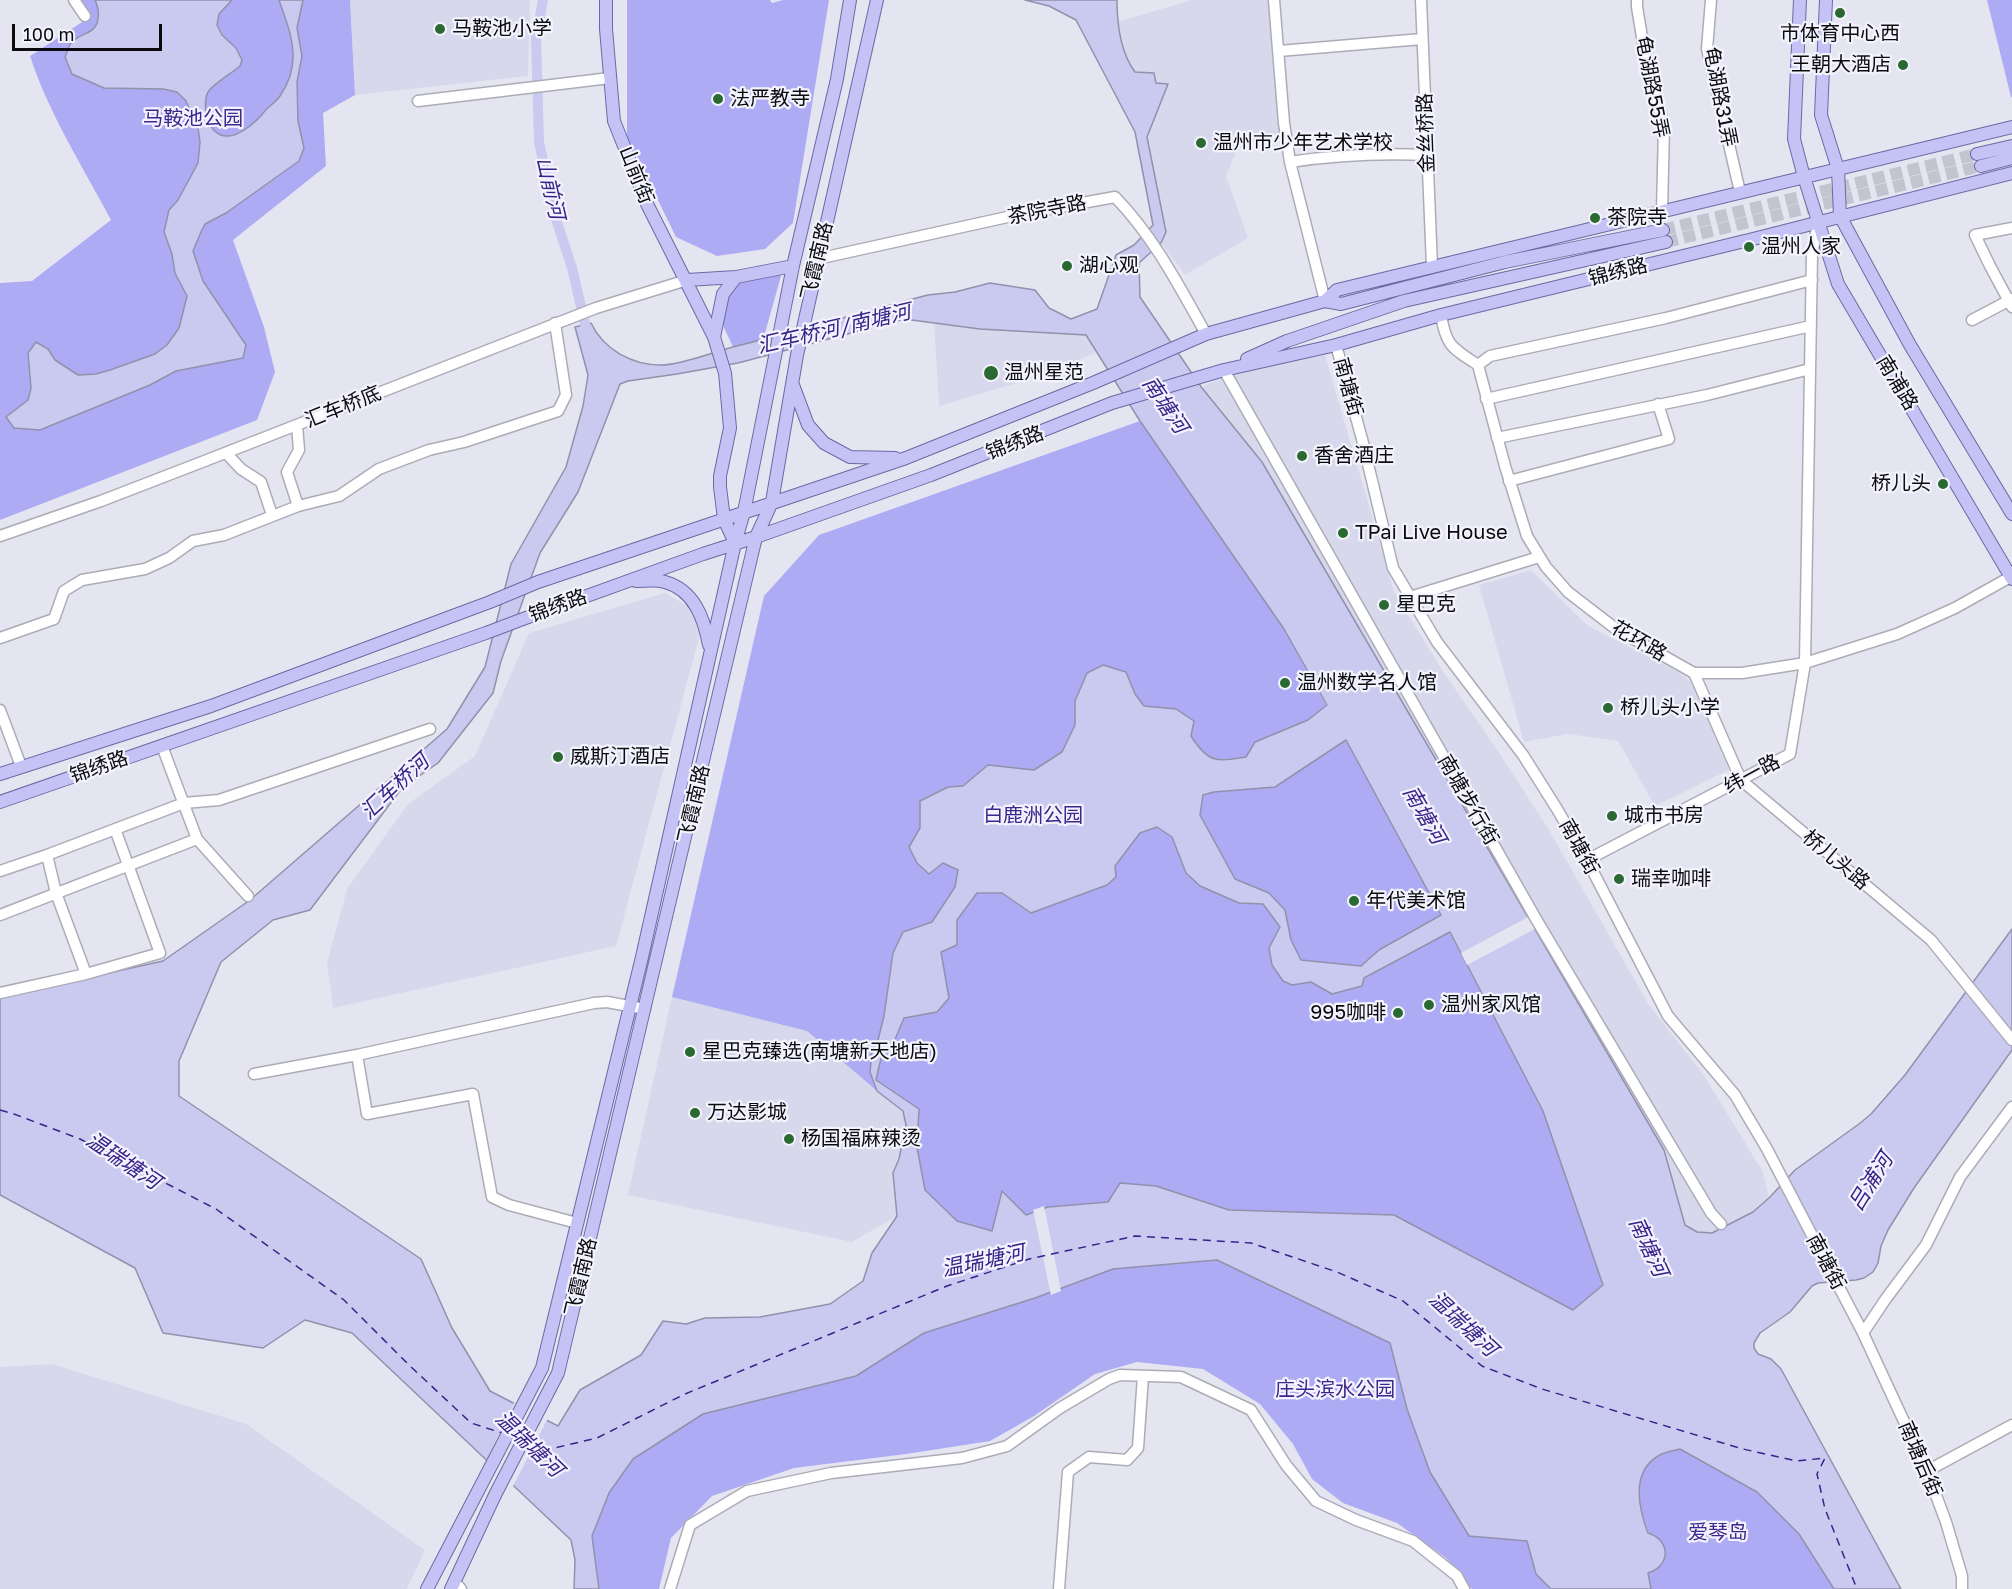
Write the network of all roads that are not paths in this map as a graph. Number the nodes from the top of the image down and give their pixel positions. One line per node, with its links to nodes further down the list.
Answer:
1 (74, 0): 11 (street)
2 (606, 0): 14 (main road, 山前街)
3 (850, 0): 30 (main road, 飞霞南路)
4 (878, 0): 29 (main road, 飞霞南路)
5 (1274, 0): 13 (street)
6 (1421, 0): 12 (street, 金丝桥路)
7 (1637, 0): 25 (street, 龟湖路55弄)
8 (1711, 0): 24 (street, 龟湖路31弄)
9 (1800, 0): 23 (main road, 南浦路)
10 (1826, 0): 21 (main road, 南浦路)
11 (84, 16)
12 (1422, 39): 13 (street); 18 (street, 金丝桥路)
13 (1279, 51): 20 (street)
14 (610, 78): 15 (street); 33 (main road, 山前街)
15 (418, 101)
16 (2012, 127): 21 (main road, 锦绣路)
17 (2012, 146): 19 (main road)
18 (1427, 154): 20 (street); 31 (street, 金丝桥路)
19 (2012, 158)
20 (1290, 162): 35 (street)
21 (1838, 169): 23 (main road, 锦绣路); 26 (main road, 南浦路)
22 (2012, 173): 26 (main road, 锦绣路)
23 (1804, 177): 24 (main road, 锦绣路); 27 (main road, 南浦路)
24 (1740, 192): 25 (main road, 锦绣路)
25 (1662, 211): 31 (main road, 锦绣路)
26 (1840, 216): 27 (main road, 锦绣路); 58 (main road, 南浦路)
27 (1818, 222): 34 (street); 37 (main road, 锦绣路); 65 (main road, 南浦路)
28 (2012, 228): 36 (street)
29 (817, 259): 41 (street, 茶院寺路); 47 (main road, 飞霞南路)
30 (793, 266): 32 (main road); 57 (main road, 飞霞南路)
31 (1432, 266): 35 (main road, 锦绣路)
32 (736, 277): 33 (main road); 42 (main road, 山前街)
33 (687, 280): 39 (street, 汇车桥底); 42 (main road, 山前街)
34 (1812, 280): 40 (street); 44 (street)
35 (1325, 301): 41 (main road, 锦绣路); 46 (main road, 锦绣路)
36 (2011, 302): 38 (street)
37 (1441, 315): 43 (main road, 锦绣路); 44 (street)
38 (1972, 320)
39 (559, 321): 50 (street, 汇车桥底); 56 (street)
40 (1811, 326): 45 (street); 48 (street)
41 (1206, 334): 53 (main road, 锦绣路)
42 (715, 339): 60 (main road, 山前街)
43 (1336, 345): 46 (main road, 锦绣路); 67 (street, 南塘街)
44 (1478, 365): 48 (street, 花环路)
45 (1810, 369): 49 (street); 70 (street)
46 (1224, 370): 62 (main road, 锦绣路); 98 (street, 南塘步行街)
47 (793, 384): 53 (main road); 55 (main road, 飞霞南路)
48 (1486, 399): 51 (street, 花环路)
49 (1658, 404): 51 (street); 54 (street)
50 (297, 425): 52 (street, 汇车桥底); 56 (street)
51 (1497, 438): 54 (street, 花环路)
52 (226, 453): 59 (street); 61 (street, 汇车桥底)
53 (906, 458): 55 (main road, 锦绣路)
54 (1509, 481): 64 (street, 花环路)
55 (772, 502): 57 (main road, 锦绣路); 62 (main road, 飞霞南路)
56 (298, 506): 59 (street)
57 (744, 512): 60 (main road, 锦绣路); 63 (main road, 飞霞南路)
58 (2012, 514)
59 (272, 516): 68 (street)
60 (724, 519): 63 (main road, 山前街); 75 (main road, 锦绣路)
61 (0, 536)
62 (756, 537): 63 (main road, 锦绣路); 92 (main road, 飞霞南路)
63 (735, 543): 66 (main road, 锦绣路); 69 (main road, 飞霞南路)
64 (1539, 557): 67 (street); 71 (street, 花环路)
65 (2011, 577): 70 (street, 花环路)
66 (629, 581): 69 (main road); 74 (main road, 锦绣路)
67 (1410, 597): 83 (street, 南塘街)
68 (0, 638)
69 (710, 652): 91 (main road, 飞霞南路)
70 (1805, 663): 71 (street, 花环路); 77 (street, 纬一路)
71 (1694, 673): 77 (street)
72 (0, 710): 75 (street)
73 (430, 729): 79 (street)
74 (162, 746): 78 (main road, 锦绣路); 79 (street)
75 (21, 766): 76 (main road, 锦绣路)
76 (0, 774)
77 (1741, 780): 83 (street, 纬一路); 93 (street, 桥儿头路)
78 (0, 802)
79 (184, 803): 80 (street); 81 (street)
80 (115, 829): 82 (street); 84 (street)
81 (197, 838): 84 (street); 87 (street)
82 (47, 855): 85 (street); 86 (street)
83 (1587, 860): 99 (street, 南塘街)
84 (127, 865): 86 (street); 89 (street)
85 (0, 871)
86 (56, 893): 88 (street); 89 (street)
87 (248, 896)
88 (0, 915)
89 (86, 974): 90 (street)
90 (0, 993)
91 (630, 1006): 92 (street); 94 (street); 97 (main road, 飞霞南路)
92 (645, 1009): 103 (main road, 飞霞南路)
93 (2012, 1040)
94 (357, 1055): 95 (street); 97 (street)
95 (254, 1074)
96 (2012, 1107): 99 (street)
97 (577, 1223): 104 (main road, 飞霞南路)
98 (1721, 1224)
99 (1863, 1333): 102 (street, 南塘后街)
100 (1143, 1376): 105 (street); 106 (street); 107 (street)
101 (2012, 1425): 102 (street)
102 (1927, 1471): 108 (street, 南塘后街)
103 (456, 1587)
104 (427, 1589)
105 (670, 1589)
106 (1059, 1589)
107 (1464, 1589)
108 (1962, 1589)

